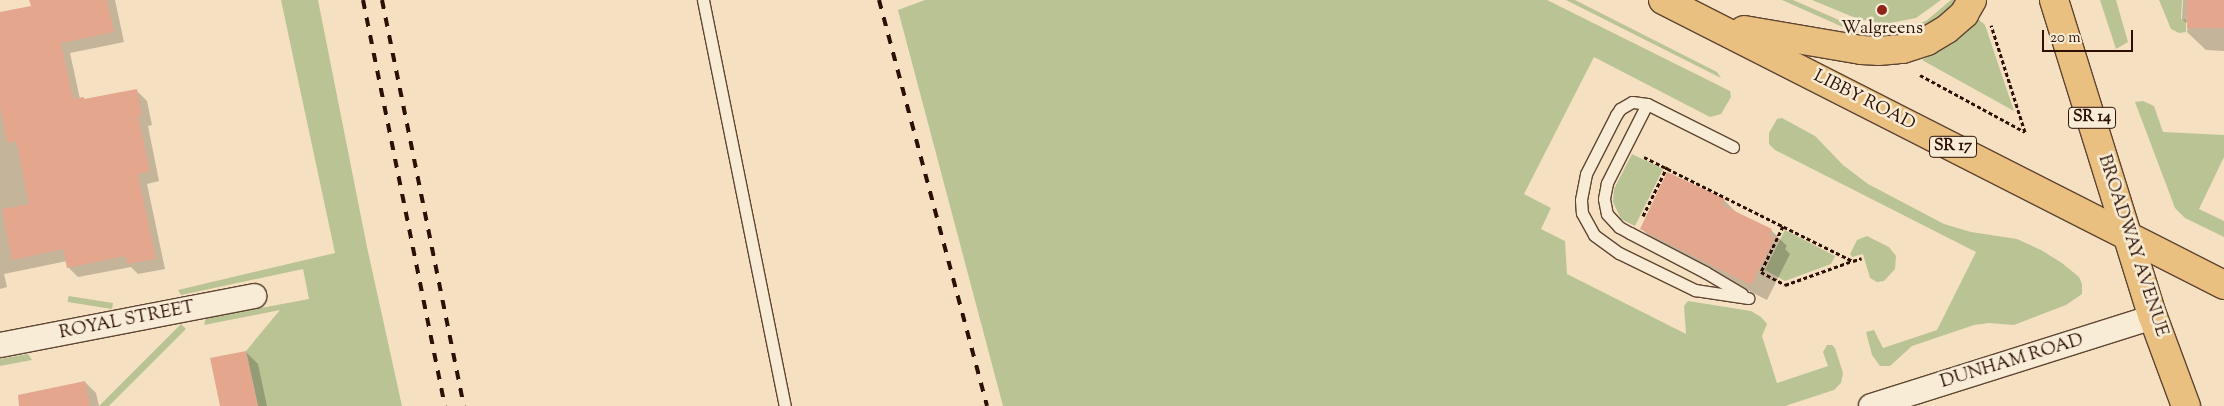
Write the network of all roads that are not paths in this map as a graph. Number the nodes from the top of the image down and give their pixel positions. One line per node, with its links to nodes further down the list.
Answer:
1 (703, 0): 13 (lane)
2 (1664, 0): 5 (main road, LIBBY ROAD / SR 17)
3 (2054, 0): 8 (main road, BROADWAY AVENUE / SR 14)
4 (1980, 8): 5 (main road)
5 (1710, 24): 8 (main road, LIBBY ROAD / SR 17)
6 (1647, 104): 6 (lane); 7 (lane)
7 (1733, 148)
8 (2127, 236): 9 (main road, LIBBY ROAD / SR 17); 11 (main road, BROADWAY AVENUE / SR 14)
9 (2224, 285)
10 (254, 296): 12 (street, ROYAL STREET)
11 (2153, 318): 14 (street, DUNHAM ROAD); 15 (main road, BROADWAY AVENUE / SR 14)
12 (0, 345)
13 (785, 406)
14 (1871, 406)
15 (2186, 406)

